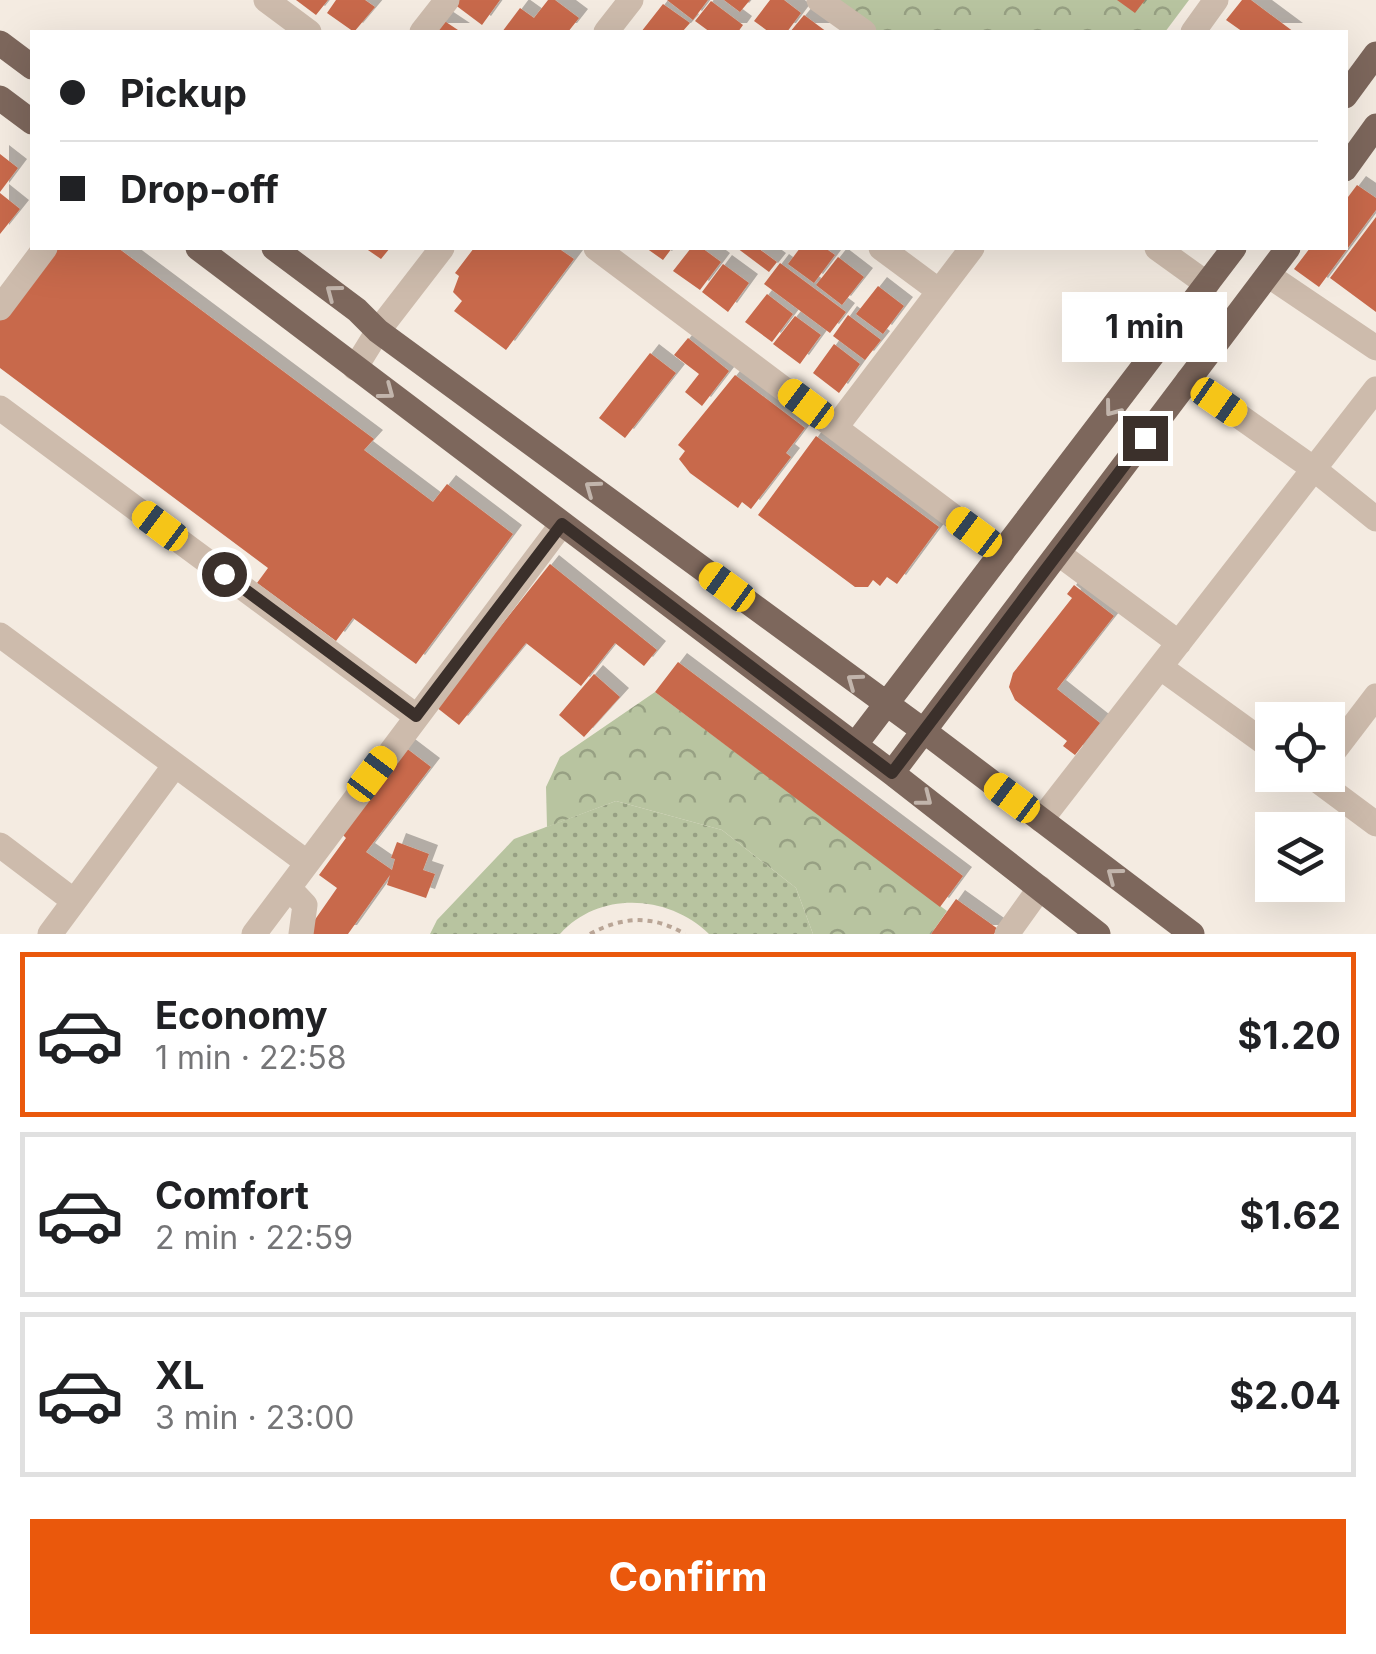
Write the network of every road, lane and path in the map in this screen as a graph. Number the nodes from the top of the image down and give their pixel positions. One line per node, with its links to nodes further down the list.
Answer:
1 (266, 0): 6 (street)
2 (447, 0): 7 (street)
3 (631, 0): 8 (street)
4 (819, 0): 9 (street)
5 (1216, 0): 10 (street)
6 (306, 30)
7 (424, 30)
8 (608, 30)
9 (861, 30)
10 (1194, 30)
11 (0, 43): 13 (main road)
12 (1376, 54): 14 (main road)
13 (30, 66)
14 (1348, 92)
15 (0, 98): 16 (main road)
16 (30, 120)
17 (1376, 126): 18 (main road)
18 (1348, 165)
19 (44, 250): 31 (street)
20 (201, 250): 34 (main road)
21 (277, 250): 32 (main road, one-way to 21)
22 (440, 250): 32 (street)
23 (599, 250): 38 (street)
24 (884, 250): 30 (street)
25 (970, 250): 30 (street)
26 (1164, 250): 28 (street)
27 (1287, 250): 29 (main road)
28 (1221, 266): 29 (main road); 42 (main road, one-way to 42)
29 (1262, 283): 33 (street); 35 (main road)
30 (939, 291): 38 (street)
31 (0, 308)
32 (378, 331): 34 (street); 48 (main road, one-way to 32)
33 (1376, 348)
34 (356, 368): 41 (main road, one-way to 41)
35 (1188, 380): 39 (street); 43 (main road)
36 (1376, 388): 39 (street)
37 (0, 408): 49 (street)
38 (836, 427): 42 (street)
39 (1314, 468): 40 (street); 45 (street)
40 (1376, 519)
41 (562, 524): 49 (street); 53 (main road)
42 (1002, 553): 48 (main road)
43 (1059, 554): 45 (street); 50 (main road)
44 (0, 635): 54 (street)
45 (1179, 643): 46 (street)
46 (1160, 667): 52 (street); 57 (street)
47 (1376, 696): 51 (street)
48 (886, 704): 50 (main road); 53 (main road)
49 (416, 716): 60 (street)
50 (924, 731): 55 (main road); 57 (main road)
51 (1345, 735)
52 (1255, 736)
53 (855, 745): 55 (main road)
54 (176, 765): 60 (street); 63 (street)
55 (892, 773): 62 (main road, one-way to 62)
56 (1339, 792): 58 (street)
57 (1042, 820): 71 (main road, one-way to 57)
58 (1376, 824)
59 (0, 845): 63 (street)
60 (305, 861): 61 (street)
61 (289, 888): 65 (street); 66 (street)
62 (1040, 888): 69 (street); 70 (main road)
63 (74, 902): 64 (street)
64 (50, 934)
65 (254, 934)
66 (302, 934)
67 (590, 934): 68 (path)
68 (685, 934)
69 (1007, 934)
70 (1098, 934)
71 (1192, 934)

